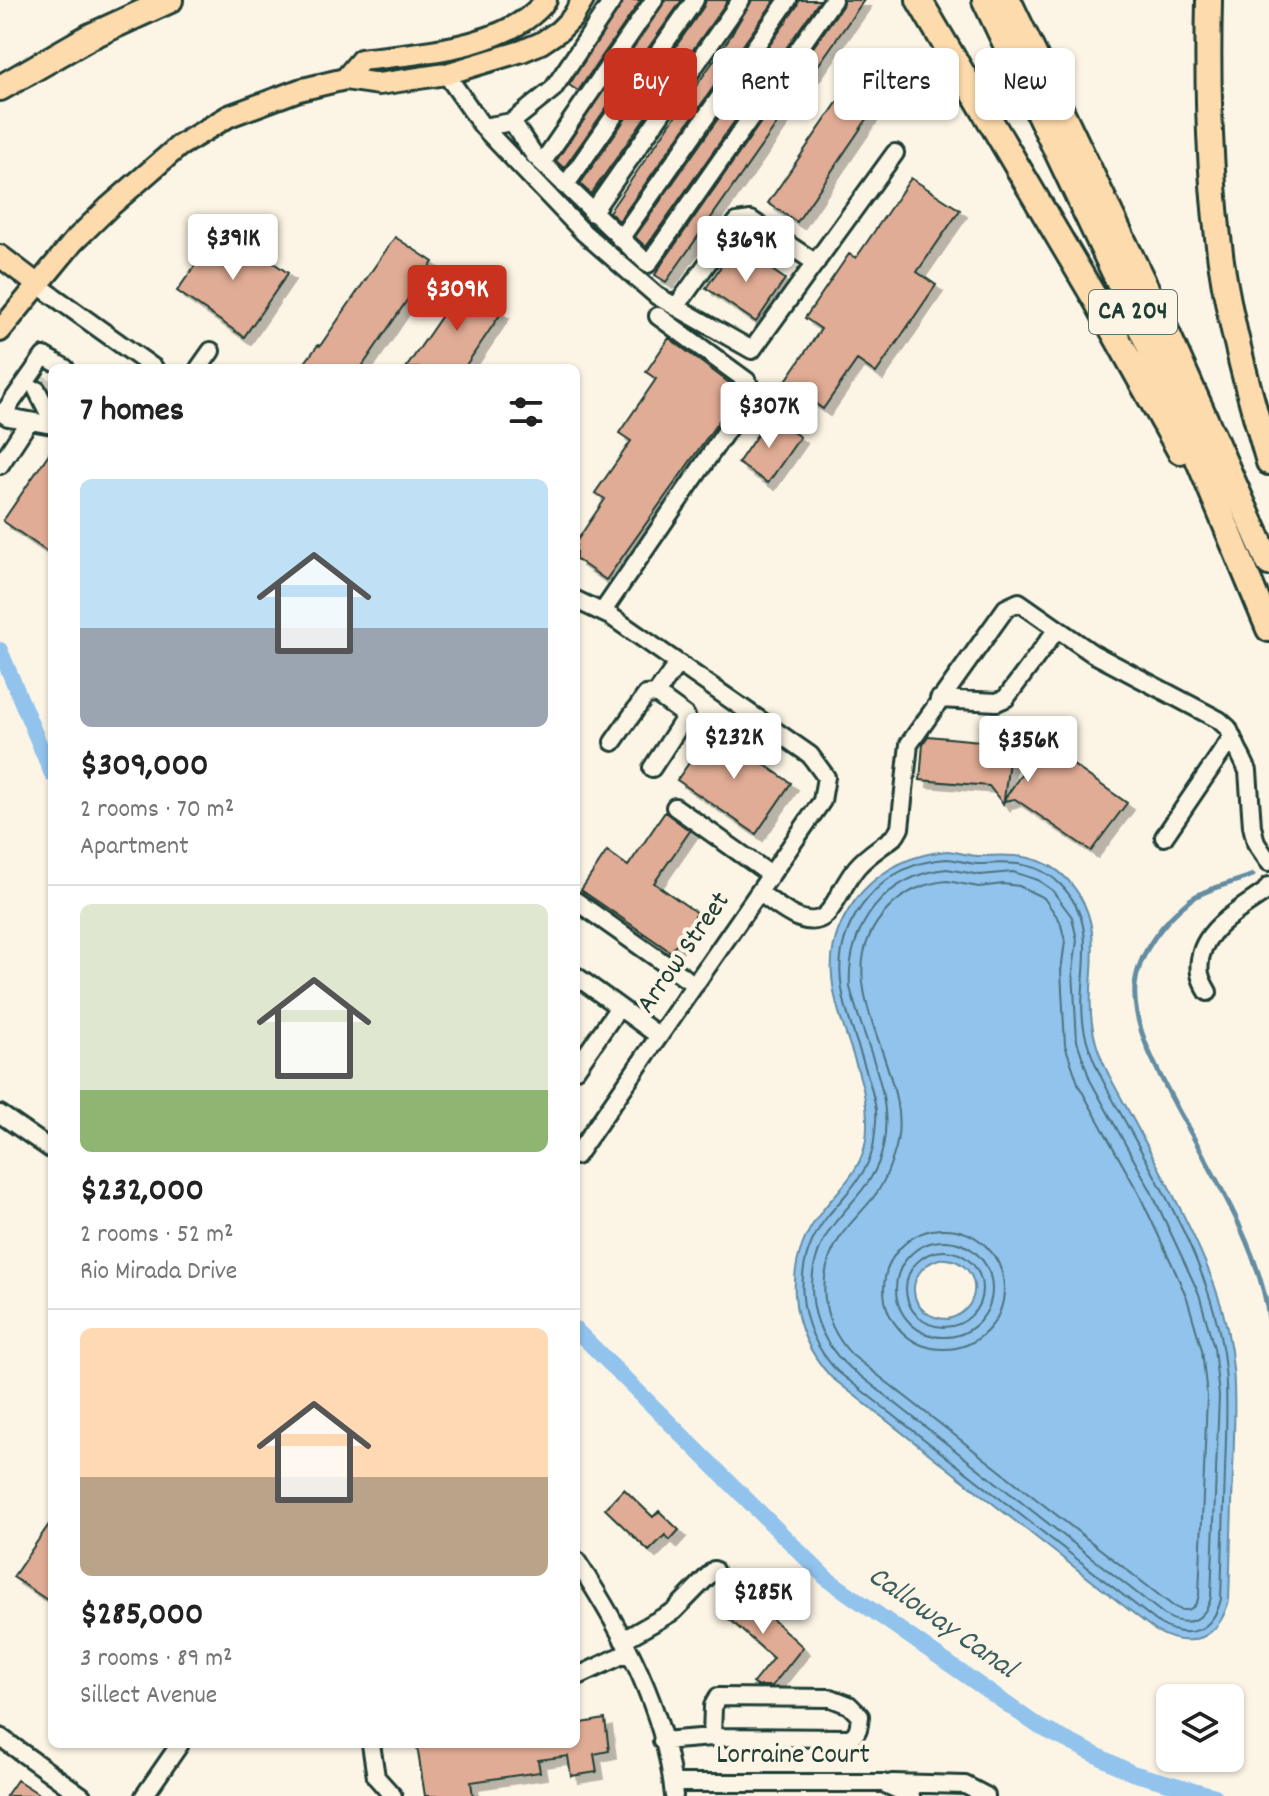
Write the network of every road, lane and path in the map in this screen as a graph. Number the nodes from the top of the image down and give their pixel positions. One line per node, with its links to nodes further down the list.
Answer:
1 (170, 0): 16 (highway)
2 (546, 0): 15 (main road)
3 (583, 0): 14 (main road)
4 (613, 0): 17 (street)
5 (654, 0): 20 (street)
6 (695, 0): 21 (street)
7 (741, 0): 22 (street)
8 (788, 0): 23 (street)
9 (833, 0): 23 (street)
10 (919, 0): 39 (highway)
11 (985, 0): 39 (highway, CA 204)
12 (1008, 0): 40 (highway, CA 204)
13 (1209, 0): 37 (highway)
14 (446, 74): 15 (main road); 18 (street)
15 (345, 79): 26 (main road)
16 (0, 88)
17 (512, 122): 18 (street); 20 (street)
18 (483, 127): 27 (street)
19 (895, 153): 25 (street)
20 (542, 163): 21 (street)
21 (565, 186): 22 (street)
22 (592, 213): 23 (street)
23 (620, 239)
24 (0, 256): 26 (main road)
25 (816, 263): 27 (street); 27 (street)
26 (38, 285): 29 (main road); 31 (street)
27 (676, 307)
28 (658, 316): 42 (street)
29 (0, 331)
30 (211, 351): 33 (street)
31 (135, 362)
32 (58, 364): 35 (street)
33 (202, 364)
34 (37, 390): 36 (street)
35 (2, 413): 36 (street)
36 (44, 418): 38 (street)
37 (1269, 462)
38 (0, 465)
39 (1238, 554): 44 (highway, CA 204)
40 (1269, 563)
41 (580, 602): 42 (street)
42 (603, 611): 45 (street)
43 (1057, 629): 47 (street); 47 (street); 48 (street)
44 (1269, 629)
45 (678, 663): 46 (street); 54 (street, Arrow Street)
46 (656, 694): 49 (street); 50 (street)
47 (939, 699): 56 (street)
48 (1232, 737): 52 (street); 53 (street)
49 (613, 742)
50 (652, 768)
51 (675, 807): 54 (street)
52 (1164, 837)
53 (1269, 862)
54 (771, 875): 56 (street, Arrow Street)
55 (1269, 886): 60 (street)
56 (759, 892): 59 (street, Arrow Street)
57 (580, 904): 59 (street)
58 (580, 979): 61 (street)
59 (695, 985): 62 (street, Arrow Street)
60 (1208, 992)
61 (619, 1007): 62 (street); 63 (street)
62 (659, 1036): 66 (street, Arrow Street)
63 (580, 1063)
64 (0, 1114): 65 (street)
65 (48, 1147)
66 (580, 1150)
67 (580, 1566): 69 (street)
68 (714, 1570): 69 (street)
69 (626, 1646): 70 (street); 73 (street)
70 (580, 1675)
71 (0, 1737): 78 (street)
72 (712, 1737): 72 (street); 73 (street)
73 (662, 1741): 77 (street)
74 (177, 1748): 79 (street)
75 (372, 1748): 80 (street)
76 (883, 1783): 77 (street, Lorraine Court); 81 (street, Lorraine Court); 82 (street)
77 (673, 1790)
78 (82, 1796)
79 (144, 1796)
80 (393, 1796)
81 (911, 1796)
82 (986, 1796)

